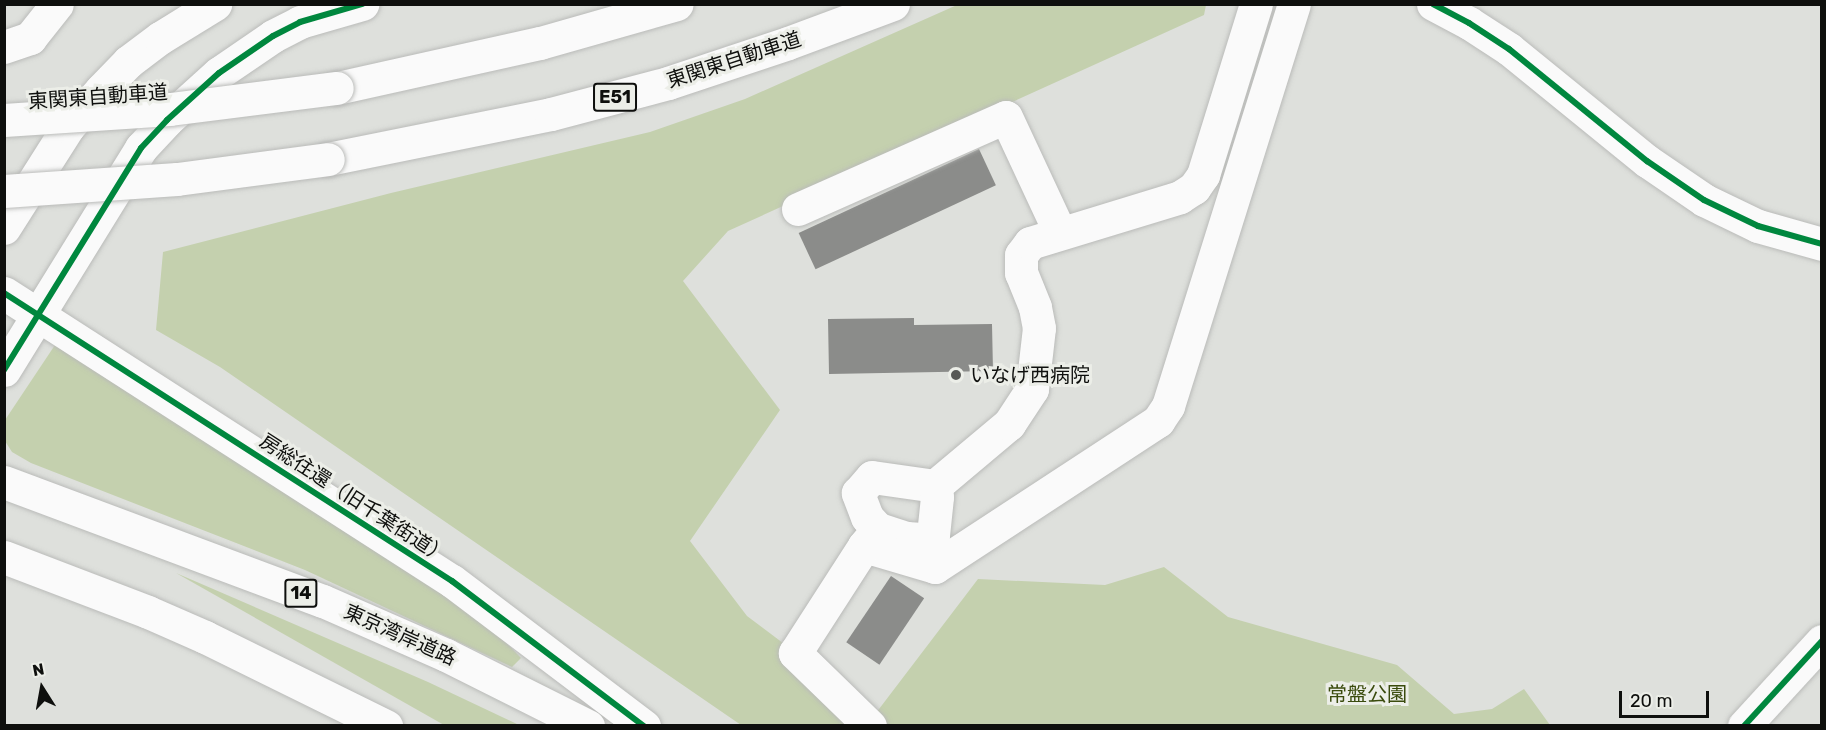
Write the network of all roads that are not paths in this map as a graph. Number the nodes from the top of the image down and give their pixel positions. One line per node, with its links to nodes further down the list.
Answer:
1 (57, 4): 9 (main road)
2 (215, 4): 13 (main road)
3 (362, 4): 17 (main road)
4 (676, 4): 10 (main road, 東関東自動車道, bridge)
5 (893, 4): 11 (main road, 東関東自動車道 / E51, bridge)
6 (1256, 4): 14 (main road)
7 (1294, 4): 21 (main road)
8 (1432, 4): 15 (main road)
9 (4, 47)
10 (4, 120)
11 (4, 191)
12 (798, 209): 14 (main road)
13 (4, 228)
14 (1060, 233): 20 (main road)
15 (1821, 244)
16 (4, 293): 17 (main road, 房総往還（旧千葉街道）)
17 (37, 314): 18 (main road); 26 (main road, 房総往還（旧千葉街道）)
18 (4, 370)
19 (4, 482): 25 (main road, 東京湾岸道路 / 14)
20 (935, 486): 21 (main road); 21 (main road)
21 (871, 538): 27 (main road)
22 (4, 557): 24 (main road)
23 (1821, 641): 28 (main road)
24 (386, 726)
25 (588, 726)
26 (644, 726)
27 (870, 726)
28 (1744, 726)

